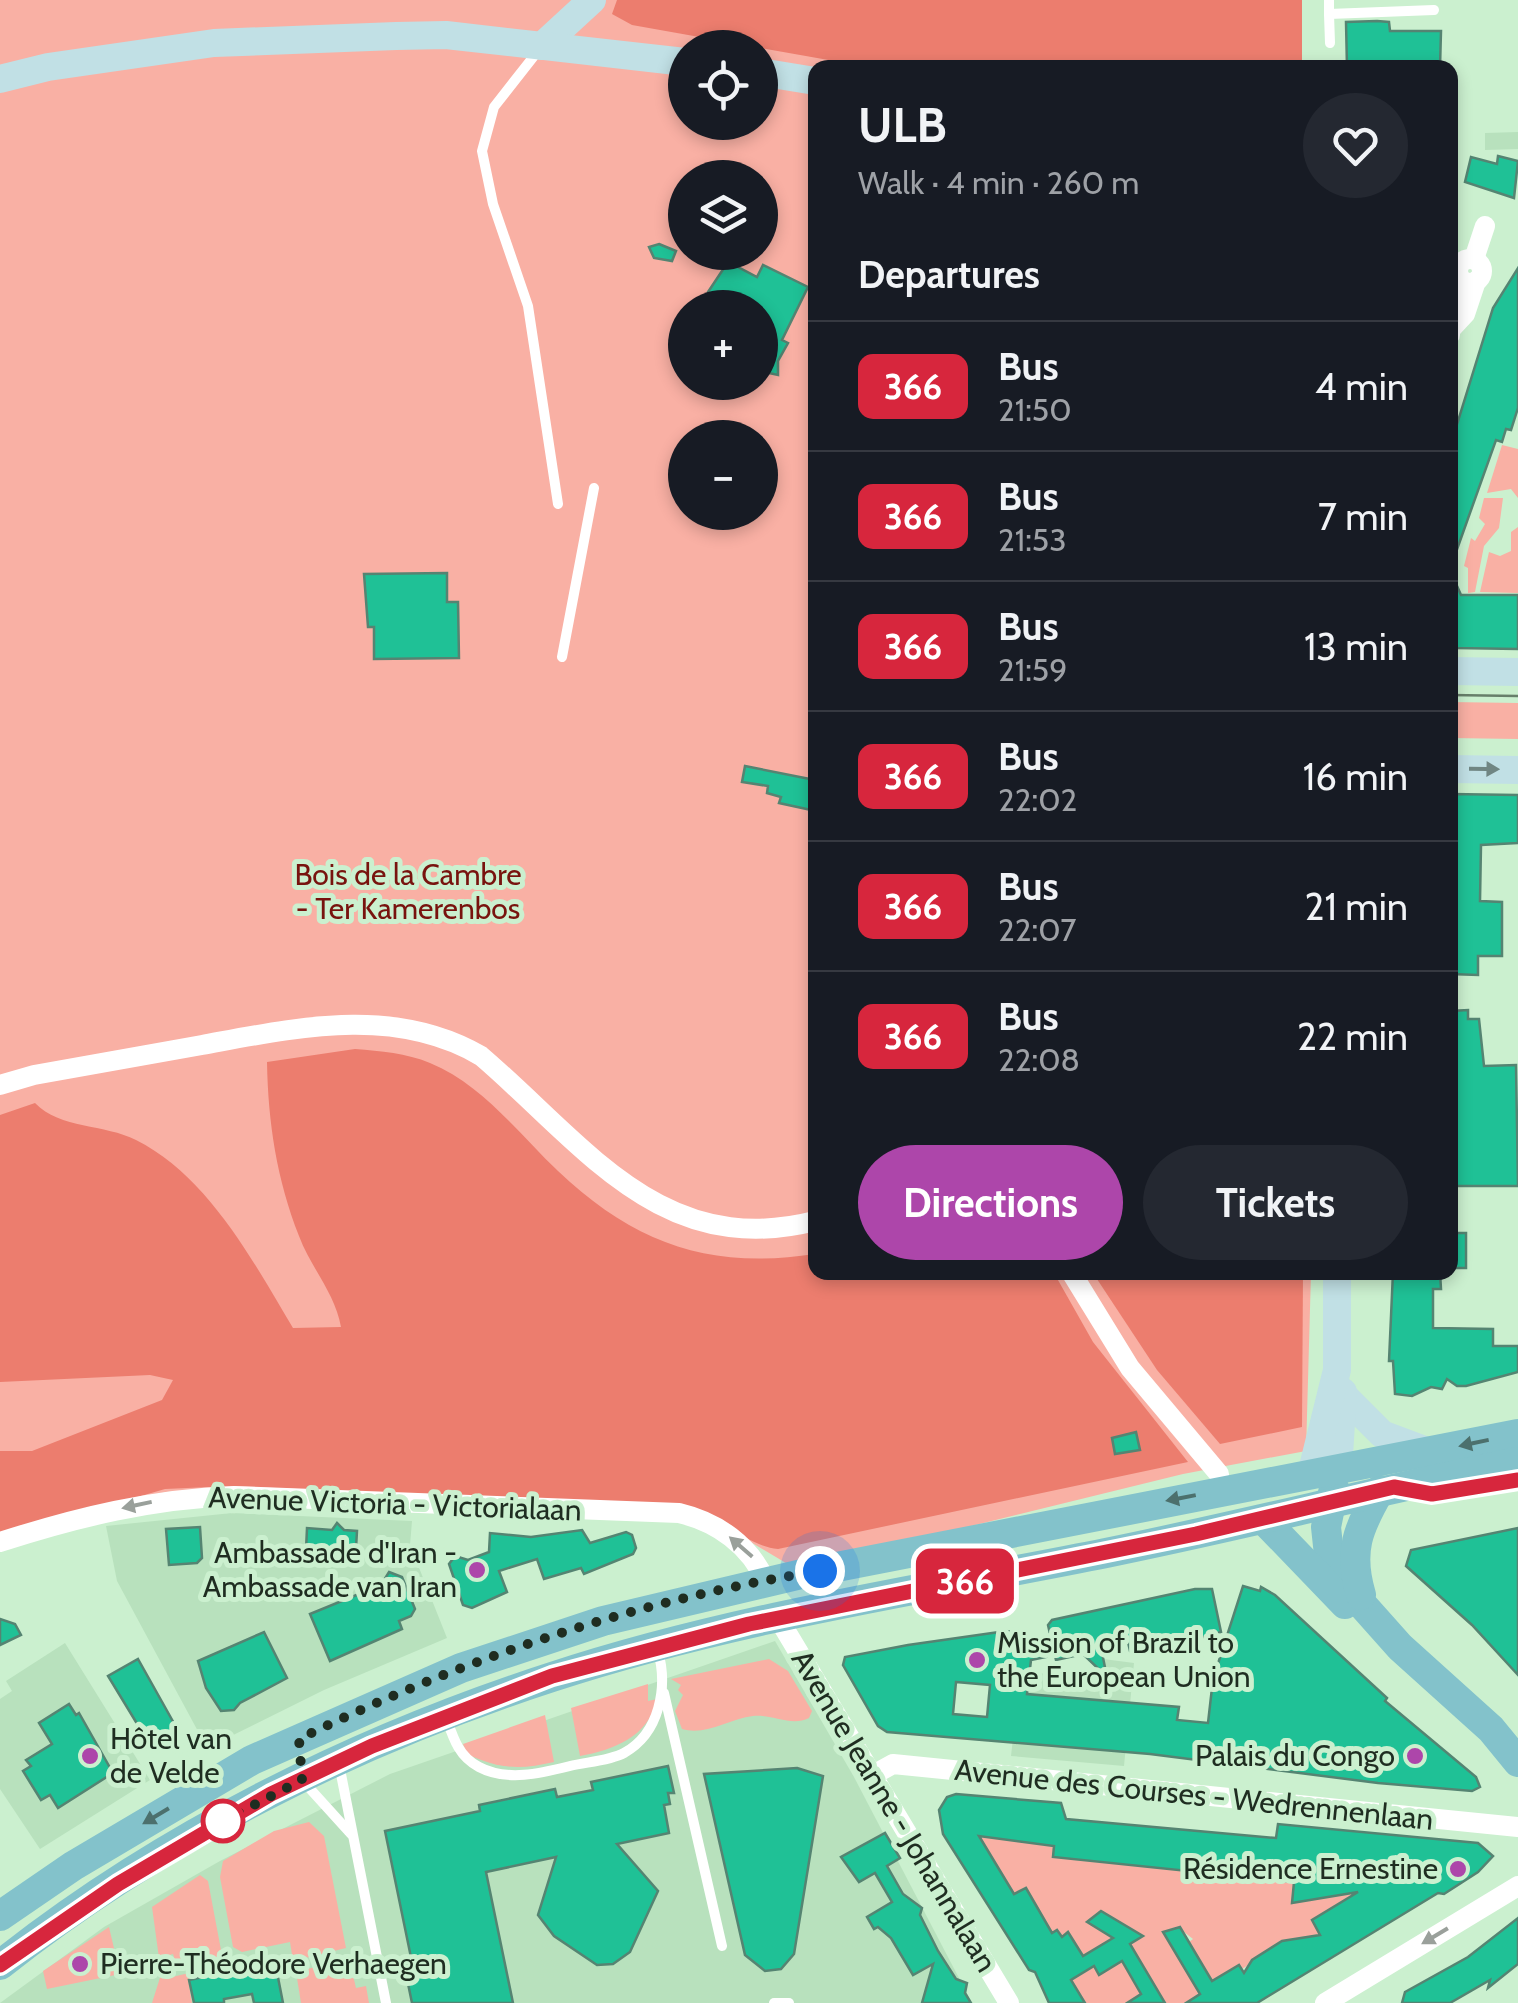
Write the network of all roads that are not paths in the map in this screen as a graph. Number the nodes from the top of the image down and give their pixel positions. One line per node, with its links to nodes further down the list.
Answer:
1 (594, 0): 6 (street); 7 (street)
2 (1329, 0): 4 (lane)
3 (1434, 10): 4 (lane)
4 (1329, 14): 5 (lane)
5 (1330, 43)
6 (542, 46): 7 (street); 10 (street); 15 (lane)
7 (598, 52): 8 (street)
8 (668, 60)
9 (778, 75): 11 (street)
10 (0, 80)
11 (808, 80)
12 (1485, 226): 13 (street)
13 (1458, 296)
14 (594, 488): 16 (lane)
15 (558, 504)
16 (562, 658)
17 (1458, 671): 18 (street)
18 (1518, 672)
19 (1458, 769): 20 (street, one-way to 20)
20 (1518, 770)
21 (0, 1086): 22 (street)
22 (808, 1223)
23 (1076, 1280): 30 (street)
24 (1337, 1280): 25 (street)
25 (1340, 1383): 27 (street); 29 (street)
26 (1518, 1434): 27 (main road, one-way to 27)
27 (1430, 1452): 29 (main road)
28 (1518, 1462): 32 (main road)
29 (1325, 1473): 33 (main road); 37 (main road, one-way to 37)
30 (1219, 1474)
31 (1518, 1480): 32 (street)
32 (1387, 1488): 33 (main road); 38 (main road)
33 (1317, 1506): 34 (main road); 36 (main road); 38 (main road)
34 (1264, 1520): 36 (main road); 39 (main road)
35 (0, 1542): 37 (street, Avenue Victoria - Victorialaan, one-way to 35)
36 (1293, 1550): 38 (main road)
37 (746, 1586): 39 (main road); 44 (main road)
38 (1372, 1615): 43 (main road)
39 (778, 1618): 40 (main road); 47 (street, Avenue Jeanne - Johannalaan)
40 (657, 1646): 41 (lane); 42 (main road)
41 (662, 1688): 42 (lane); 53 (lane)
42 (446, 1716): 45 (main road)
43 (1505, 1735): 46 (main road)
44 (305, 1736): 45 (street); 48 (street); 52 (main road, one-way to 52)
45 (339, 1762): 48 (main road); 50 (lane)
46 (1518, 1762)
47 (872, 1775): 49 (street, Avenue des Courses - Wedrennenlaan); 55 (street, Avenue Jeanne - Johannalaan)
48 (302, 1780): 50 (lane); 54 (main road)
49 (1518, 1828)
50 (352, 1834): 56 (lane)
51 (1518, 1886): 59 (street, one-way to 59)
52 (0, 1916)
53 (722, 1946)
54 (0, 1965)
55 (1007, 2002)
56 (386, 2003)
57 (774, 2003): 58 (lane)
58 (790, 2003)
59 (1324, 2003)

